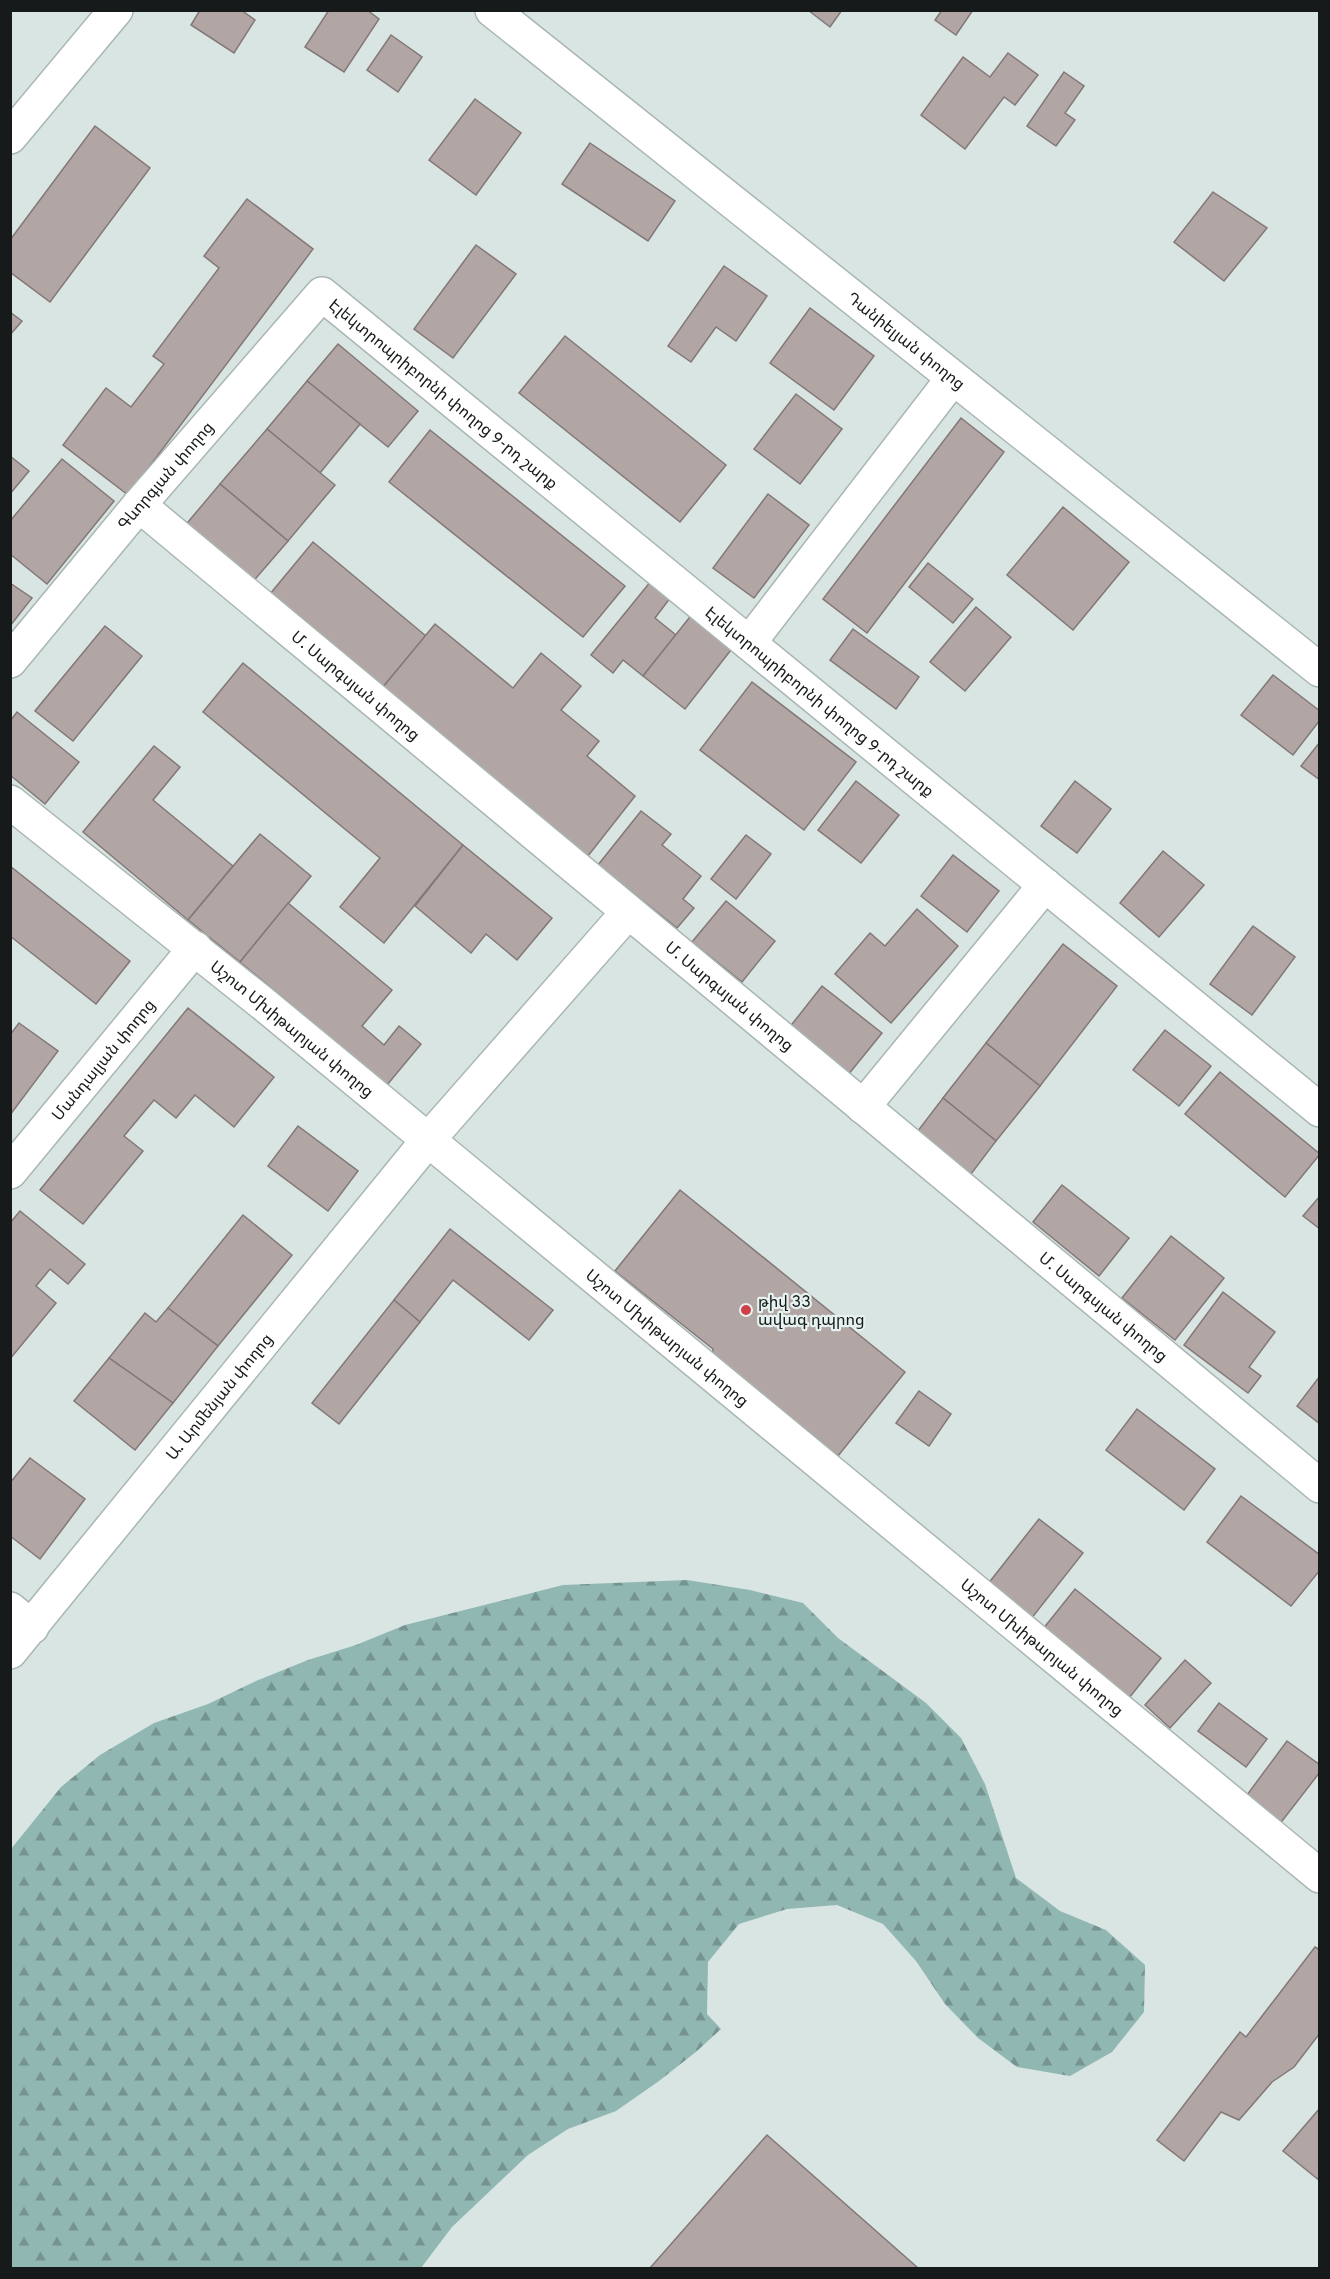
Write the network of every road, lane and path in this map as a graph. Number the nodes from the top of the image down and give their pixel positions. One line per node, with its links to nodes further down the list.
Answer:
1 (116, 10): 3 (street)
2 (492, 10): 5 (street, Դանիելյան փողոց)
3 (10, 137)
4 (321, 294): 6 (street, Գևորգյան փողոց); 7 (street, Էլեկտրոպրիբորնի փողոց 9-րդ շարք)
5 (953, 378): 7 (street); 9 (street, Դանիելյան փողոց)
6 (139, 506): 8 (street, Գևորգյան փողոց); 12 (street, Մ. Սարգսյան փողոց)
7 (749, 643): 11 (street, Էլեկտրոպրիբորնի փողոց 9-րդ շարք)
8 (10, 661)
9 (1320, 670)
10 (10, 802): 13 (street, Աշոտ Մխիթարյան փողոց)
11 (1045, 885): 14 (street); 15 (street, Էլեկտրոպրիբորնի փողոց 9-րդ շարք)
12 (628, 912): 14 (street, Մ. Սարգսյան փողոց); 16 (street, Ա. Արմենյան փողոց)
13 (195, 948): 16 (street, Աշոտ Մխիթարյան փողոց); 17 (street, Մանդալյան փողոց)
14 (863, 1107): 18 (street, Մ. Սարգսյան փողոց)
15 (1320, 1110)
16 (428, 1140): 19 (street, Ա. Արմենյան փողոց); 21 (street, Աշոտ Մխիթարյան փողոց)
17 (10, 1172)
18 (1320, 1486)
19 (21, 1618): 20 (street, Ա. Արմենյան փողոց)
20 (10, 1652)
21 (1320, 1876)

